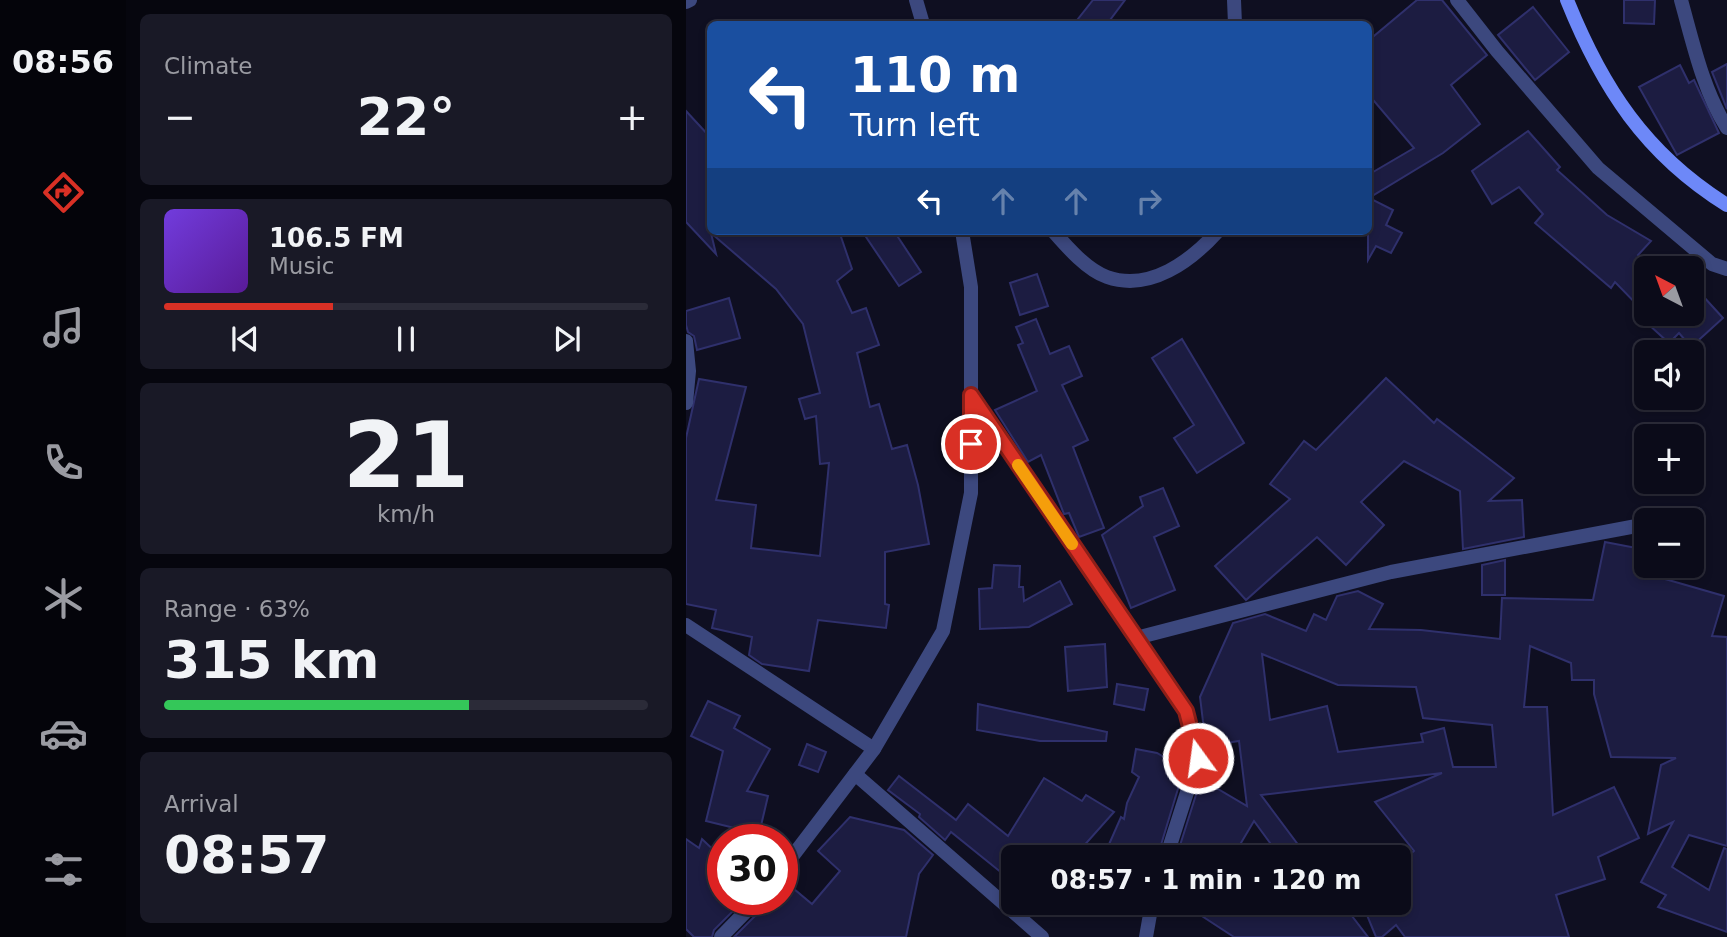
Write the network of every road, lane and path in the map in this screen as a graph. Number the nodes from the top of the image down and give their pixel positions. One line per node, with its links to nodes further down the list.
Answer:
1 (916, 0): 6 (street)
2 (1234, 0): 7 (street)
3 (1457, 0): 13 (street)
4 (1567, 0): 9 (main road)
5 (1681, 0): 8 (street)
6 (922, 21)
7 (1235, 21)
8 (1727, 128)
9 (1727, 205)
10 (963, 235): 15 (street)
11 (1057, 235): 12 (street)
12 (1214, 235)
13 (1727, 269)
14 (686, 341): 16 (street)
15 (971, 395): 19 (street); 22 (street)
16 (686, 402)
17 (1634, 526): 19 (street)
18 (686, 625): 20 (street)
19 (1136, 638): 24 (street)
20 (704, 640): 21 (street); 22 (street)
21 (686, 645)
22 (874, 749): 23 (street)
23 (855, 774): 25 (street); 29 (street)
24 (1170, 845)
25 (798, 849)
26 (742, 915): 28 (street)
27 (1150, 915): 30 (street)
28 (721, 937)
29 (1042, 937)
30 (1146, 937)

